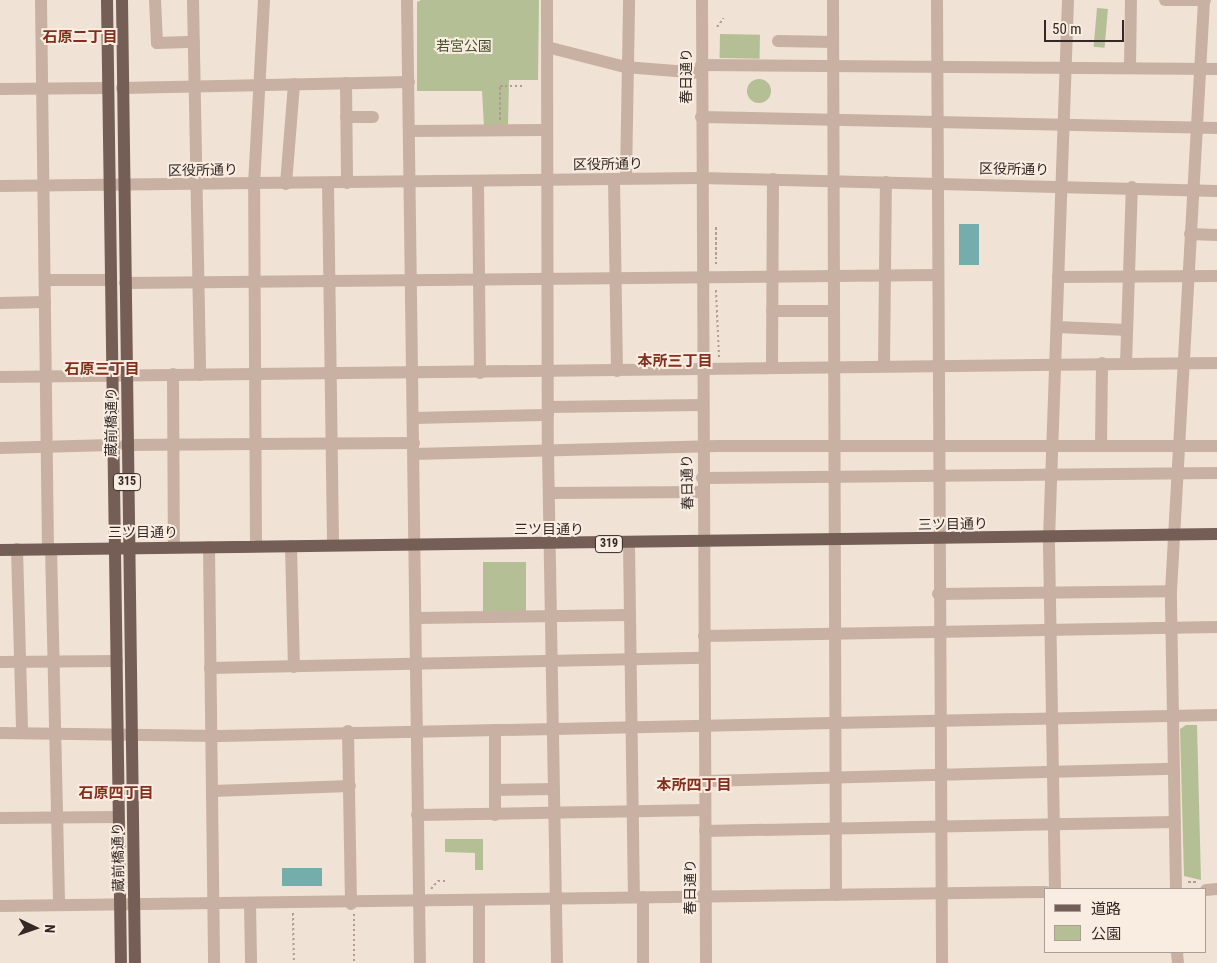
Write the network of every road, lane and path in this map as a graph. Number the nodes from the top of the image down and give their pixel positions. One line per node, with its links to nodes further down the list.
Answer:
1 (41, 0): 37 (street)
2 (107, 0): 38 (main road, 蔵前橋通り / 315)
3 (122, 0): 39 (main road, 蔵前橋通り / 315)
4 (155, 0): 19 (street)
5 (193, 0): 19 (street)
6 (264, 0): 33 (street)
7 (407, 0): 31 (street)
8 (547, 0): 22 (street)
9 (629, 0): 24 (street)
10 (702, 0): 29 (street, 春日通り)
11 (833, 0): 21 (street)
12 (937, 0): 25 (street)
13 (1068, 0): 26 (street)
14 (1131, 0): 27 (street)
15 (1165, 0): 16 (street)
16 (1204, 0): 28 (street)
17 (724, 18): 18 (path)
18 (717, 27)
19 (194, 42): 35 (street)
20 (778, 42): 21 (street)
21 (833, 42): 23 (street)
22 (547, 47): 24 (street); 50 (street)
23 (833, 66): 25 (street); 29 (street); 44 (street)
24 (628, 67): 29 (street); 53 (street)
25 (938, 67): 26 (street); 45 (street)
26 (1066, 68): 27 (street); 46 (street)
27 (1130, 68): 28 (street)
28 (1200, 68): 30 (street); 47 (street)
29 (701, 69): 43 (street, 春日通り)
30 (1217, 69)
31 (409, 82): 32 (street); 51 (street)
32 (346, 83): 34 (street); 41 (street)
33 (259, 84): 34 (street); 35 (street); 62 (street)
34 (294, 84): 63 (street)
35 (196, 85): 39 (street); 70 (street)
36 (522, 86): 49 (path)
37 (42, 88): 38 (street); 40 (street); 67 (street)
38 (108, 88): 68 (main road, 蔵前橋通り / 315)
39 (122, 88): 69 (main road, 蔵前橋通り / 315)
40 (0, 89)
41 (346, 117): 42 (street); 60 (street)
42 (373, 117)
43 (701, 118): 44 (street); 52 (street, 春日通り)
44 (833, 120): 45 (street); 56 (street)
45 (938, 122): 46 (street); 61 (street)
46 (1064, 125): 47 (street); 65 (street)
47 (1196, 127): 48 (street); 72 (street)
48 (1217, 128)
49 (500, 130): 50 (street); 51 (street)
50 (545, 130): 55 (street)
51 (410, 131): 58 (street)
52 (700, 178): 53 (street, 区役所通り); 54 (street, 区役所通り); 84 (street, 春日通り)
53 (620, 179): 55 (street, 区役所通り); 83 (street)
54 (774, 179): 56 (street, 区役所通り); 79 (street)
55 (545, 180): 57 (street, 区役所通り); 82 (street)
56 (833, 180): 59 (street, 区役所通り); 76 (street)
57 (478, 181): 58 (street, 区役所通り); 81 (street)
58 (411, 182): 60 (street, 区役所通り); 91 (street)
59 (886, 182): 61 (street, 区役所通り); 77 (street)
60 (347, 183): 64 (street, 区役所通り)
61 (937, 183): 65 (street, 区役所通り); 78 (street)
62 (254, 184): 63 (street, 区役所通り); 70 (street, 区役所通り); 93 (street)
63 (286, 184): 64 (street, 区役所通り)
64 (328, 184): 90 (street)
65 (1062, 185): 71 (street, 区役所通り); 85 (street)
66 (0, 186): 67 (street, 区役所通り)
67 (44, 186): 68 (street, 区役所通り); 88 (street)
68 (110, 186): 69 (street, 区役所通り); 89 (main road, 蔵前橋通り / 315)
69 (124, 186): 70 (street, 区役所通り); 94 (main road, 蔵前橋通り / 315)
70 (195, 186): 92 (street)
71 (1132, 187): 72 (street, 区役所通り); 86 (street)
72 (1193, 188): 73 (street, 区役所通り); 74 (street)
73 (1217, 191)
74 (1190, 234): 75 (street); 87 (street)
75 (1217, 235)
76 (833, 275): 77 (street); 79 (street); 98 (street)
77 (885, 275): 78 (street); 108 (street)
78 (937, 275): 109 (street)
79 (772, 276): 84 (street); 97 (street)
80 (1217, 276): 87 (street)
81 (479, 277): 82 (street); 91 (street); 114 (street)
82 (546, 277): 83 (street); 111 (street)
83 (616, 277): 84 (street); 112 (street)
84 (701, 277): 110 (street, 春日通り)
85 (1058, 277): 86 (street); 99 (street)
86 (1129, 277): 87 (street); 100 (street)
87 (1188, 277): 105 (street)
88 (45, 280): 89 (street); 95 (street)
89 (110, 280): 118 (main road, 蔵前橋通り / 315)
90 (328, 280): 91 (street); 93 (street); 117 (street)
91 (412, 280): 113 (street)
92 (196, 281): 93 (street); 94 (street); 116 (street)
93 (253, 282): 120 (street)
94 (125, 283): 119 (main road, 蔵前橋通り / 315)
95 (45, 302): 96 (street); 121 (street)
96 (0, 303)
97 (772, 311): 98 (street); 107 (street)
98 (832, 311): 106 (street)
99 (1057, 327): 100 (street); 103 (street)
100 (1127, 330): 104 (street)
101 (1102, 363): 103 (street); 104 (street); 134 (street)
102 (1217, 363): 105 (street)
103 (1056, 364): 109 (street); 133 (street)
104 (1126, 364): 105 (street)
105 (1184, 364): 135 (street)
106 (832, 365): 107 (street); 108 (street); 131 (street)
107 (772, 366): 110 (street)
108 (884, 366): 109 (street)
109 (938, 366): 132 (street)
110 (702, 369): 112 (street); 123 (street, 春日通り)
111 (548, 371): 112 (street); 114 (street); 124 (street)
112 (617, 371)
113 (413, 372): 114 (street); 117 (street); 125 (street)
114 (480, 373)
115 (173, 374): 116 (street); 119 (street); 129 (street)
116 (200, 374): 120 (street)
117 (329, 374): 120 (street); 126 (street)
118 (112, 375): 119 (street); 121 (street); 127 (main road, 蔵前橋通り / 315)
119 (126, 375): 128 (main road, 蔵前橋通り / 315)
120 (256, 375): 130 (street)
121 (46, 376): 122 (street); 137 (street)
122 (0, 377)
123 (702, 405): 124 (street); 139 (street, 春日通り)
124 (548, 411): 125 (street); 141 (street)
125 (414, 418): 140 (street)
126 (331, 444): 130 (street); 140 (street); 158 (street)
127 (112, 445): 137 (street); 164 (main road, 蔵前橋通り / 315)
128 (126, 445): 129 (street); 160 (main road, 蔵前橋通り / 315)
129 (172, 445): 130 (street); 161 (street)
130 (256, 445): 162 (street)
131 (833, 445): 132 (street); 139 (street); 145 (street)
132 (937, 445): 133 (street); 146 (street)
133 (1052, 446): 134 (street); 143 (street)
134 (1101, 446): 135 (street)
135 (1179, 446): 136 (street); 144 (street)
136 (1217, 446)
137 (47, 447): 138 (street); 166 (street)
138 (0, 448)
139 (702, 448): 141 (street); 147 (street, 春日通り)
140 (414, 449): 141 (street); 159 (street)
141 (548, 452): 149 (street)
142 (1217, 473): 144 (street)
143 (1051, 474): 144 (street); 146 (street); 153 (street)
144 (1177, 474): 150 (street)
145 (832, 477): 146 (street); 147 (street); 154 (street)
146 (937, 477): 152 (street)
147 (702, 478): 148 (street, 春日通り)
148 (703, 492): 149 (street); 155 (street, 春日通り)
149 (549, 493): 156 (street)
150 (1173, 534): 151 (main road, 三ツ目通り / 319); 153 (main road, 三ツ目通り / 319); 169 (street)
151 (1217, 534)
152 (937, 539): 153 (main road, 三ツ目通り / 319); 154 (main road, 三ツ目通り / 319); 171 (street)
153 (1049, 539): 170 (street)
154 (833, 541): 155 (main road, 三ツ目通り / 319); 179 (street)
155 (703, 543): 157 (main road, 三ツ目通り / 319); 180 (street, 春日通り)
156 (550, 544): 157 (main road, 三ツ目通り / 319); 159 (main road, 三ツ目通り / 319); 172 (street)
157 (629, 544): 173 (street)
158 (333, 545): 159 (main road, 三ツ目通り / 319); 163 (main road, 三ツ目通り / 319)
159 (415, 545): 174 (street)
160 (130, 546): 161 (main road, 三ツ目通り / 319); 164 (main road, 三ツ目通り / 319); 206 (main road, 蔵前橋通り / 315)
161 (174, 546): 165 (main road, 三ツ目通り / 319)
162 (256, 546): 163 (main road, 三ツ目通り / 319); 165 (main road, 三ツ目通り / 319)
163 (291, 546): 189 (street)
164 (115, 547): 166 (main road, 三ツ目通り / 319); 185 (main road, 蔵前橋通り / 315)
165 (209, 547): 190 (street)
166 (49, 548): 167 (main road, 三ツ目通り / 319); 184 (street)
167 (17, 549): 168 (main road, 三ツ目通り / 319); 187 (street)
168 (0, 550)
169 (1171, 591): 170 (street); 176 (street)
170 (1050, 592): 171 (street); 177 (street)
171 (938, 594): 178 (street)
172 (551, 613): 173 (street); 174 (street); 183 (street)
173 (630, 615): 182 (street)
174 (416, 618): 188 (street)
175 (1217, 627): 176 (street)
176 (1170, 628): 177 (street); 191 (street)
177 (1050, 630): 178 (street); 193 (street)
178 (939, 632): 179 (street); 194 (street)
179 (833, 634): 180 (street); 195 (street)
180 (704, 636): 181 (street, 春日通り)
181 (704, 658): 182 (street); 196 (street, 春日通り)
182 (630, 659): 183 (street); 197 (street)
183 (552, 660): 188 (street); 198 (street)
184 (56, 661): 185 (street); 187 (street); 202 (street)
185 (117, 661): 203 (main road, 蔵前橋通り / 315)
186 (0, 662): 187 (street)
187 (21, 662): 205 (street)
188 (416, 663): 189 (street); 201 (street)
189 (294, 667): 190 (street)
190 (210, 668): 207 (street)
191 (1173, 716): 192 (street); 193 (street); 208 (street)
192 (1217, 716)
193 (1052, 719): 194 (street); 209 (street)
194 (940, 720): 195 (street); 210 (street)
195 (834, 722): 196 (street); 211 (street)
196 (704, 725): 197 (street); 212 (street, 春日通り)
197 (632, 727): 198 (street); 218 (street)
198 (553, 729): 199 (street); 214 (street)
199 (495, 730): 201 (street); 215 (street)
200 (348, 731): 201 (street); 207 (street); 213 (street)
201 (417, 731): 220 (street)
202 (57, 732): 203 (street); 205 (street); 222 (street)
203 (117, 732): 206 (street); 223 (main road, 蔵前橋通り / 315)
204 (0, 733): 205 (street)
205 (22, 733)
206 (131, 734): 207 (street); 246 (main road, 蔵前橋通り / 315)
207 (211, 735): 216 (street)
208 (1174, 769): 209 (street); 225 (street)
209 (1053, 772): 210 (street); 226 (street)
210 (942, 775): 211 (street); 227 (street)
211 (835, 776): 212 (street); 228 (street)
212 (705, 781): 217 (street, 春日通り)
213 (350, 786): 216 (street); 247 (street)
214 (553, 789): 215 (street); 219 (street)
215 (495, 790): 221 (street)
216 (212, 791): 244 (street)
217 (705, 810): 218 (street); 229 (street, 春日通り)
218 (633, 812): 219 (street); 238 (street)
219 (554, 814): 221 (street); 239 (street)
220 (417, 815): 221 (street); 243 (street)
221 (495, 815)
222 (57, 817): 223 (street); 224 (street); 248 (street)
223 (118, 817): 245 (main road, 蔵前橋通り / 315)
224 (0, 818)
225 (1175, 822): 226 (street); 232 (street)
226 (1053, 825): 227 (street); 231 (street)
227 (942, 827): 228 (street); 235 (street)
228 (835, 829): 229 (street); 236 (street)
229 (705, 831): 237 (street, 春日通り)
230 (448, 881): 233 (path)
231 (1055, 888)
232 (1176, 888)
233 (429, 890)
234 (1044, 892): 235 (street)
235 (942, 893): 236 (street); 261 (street)
236 (836, 895): 237 (street)
237 (706, 896): 238 (street); 260 (street, 春日通り)
238 (638, 897): 239 (street); 259 (street)
239 (555, 898): 240 (street); 258 (street)
240 (479, 901): 243 (street); 257 (street)
241 (250, 902): 242 (street); 244 (street); 253 (street)
242 (293, 902): 247 (street); 254 (path)
243 (421, 902): 247 (street); 256 (street)
244 (213, 903): 246 (street); 252 (street)
245 (120, 904): 246 (street); 248 (street); 250 (main road, 蔵前橋通り / 315)
246 (134, 904): 251 (main road, 蔵前橋通り / 315)
247 (352, 904): 255 (path)
248 (59, 905): 249 (street)
249 (0, 906)
250 (122, 963)
251 (135, 963)
252 (214, 963)
253 (251, 963)
254 (294, 963)
255 (354, 963)
256 (420, 963)
257 (479, 963)
258 (557, 963)
259 (644, 963)
260 (706, 963)
261 (942, 963)

